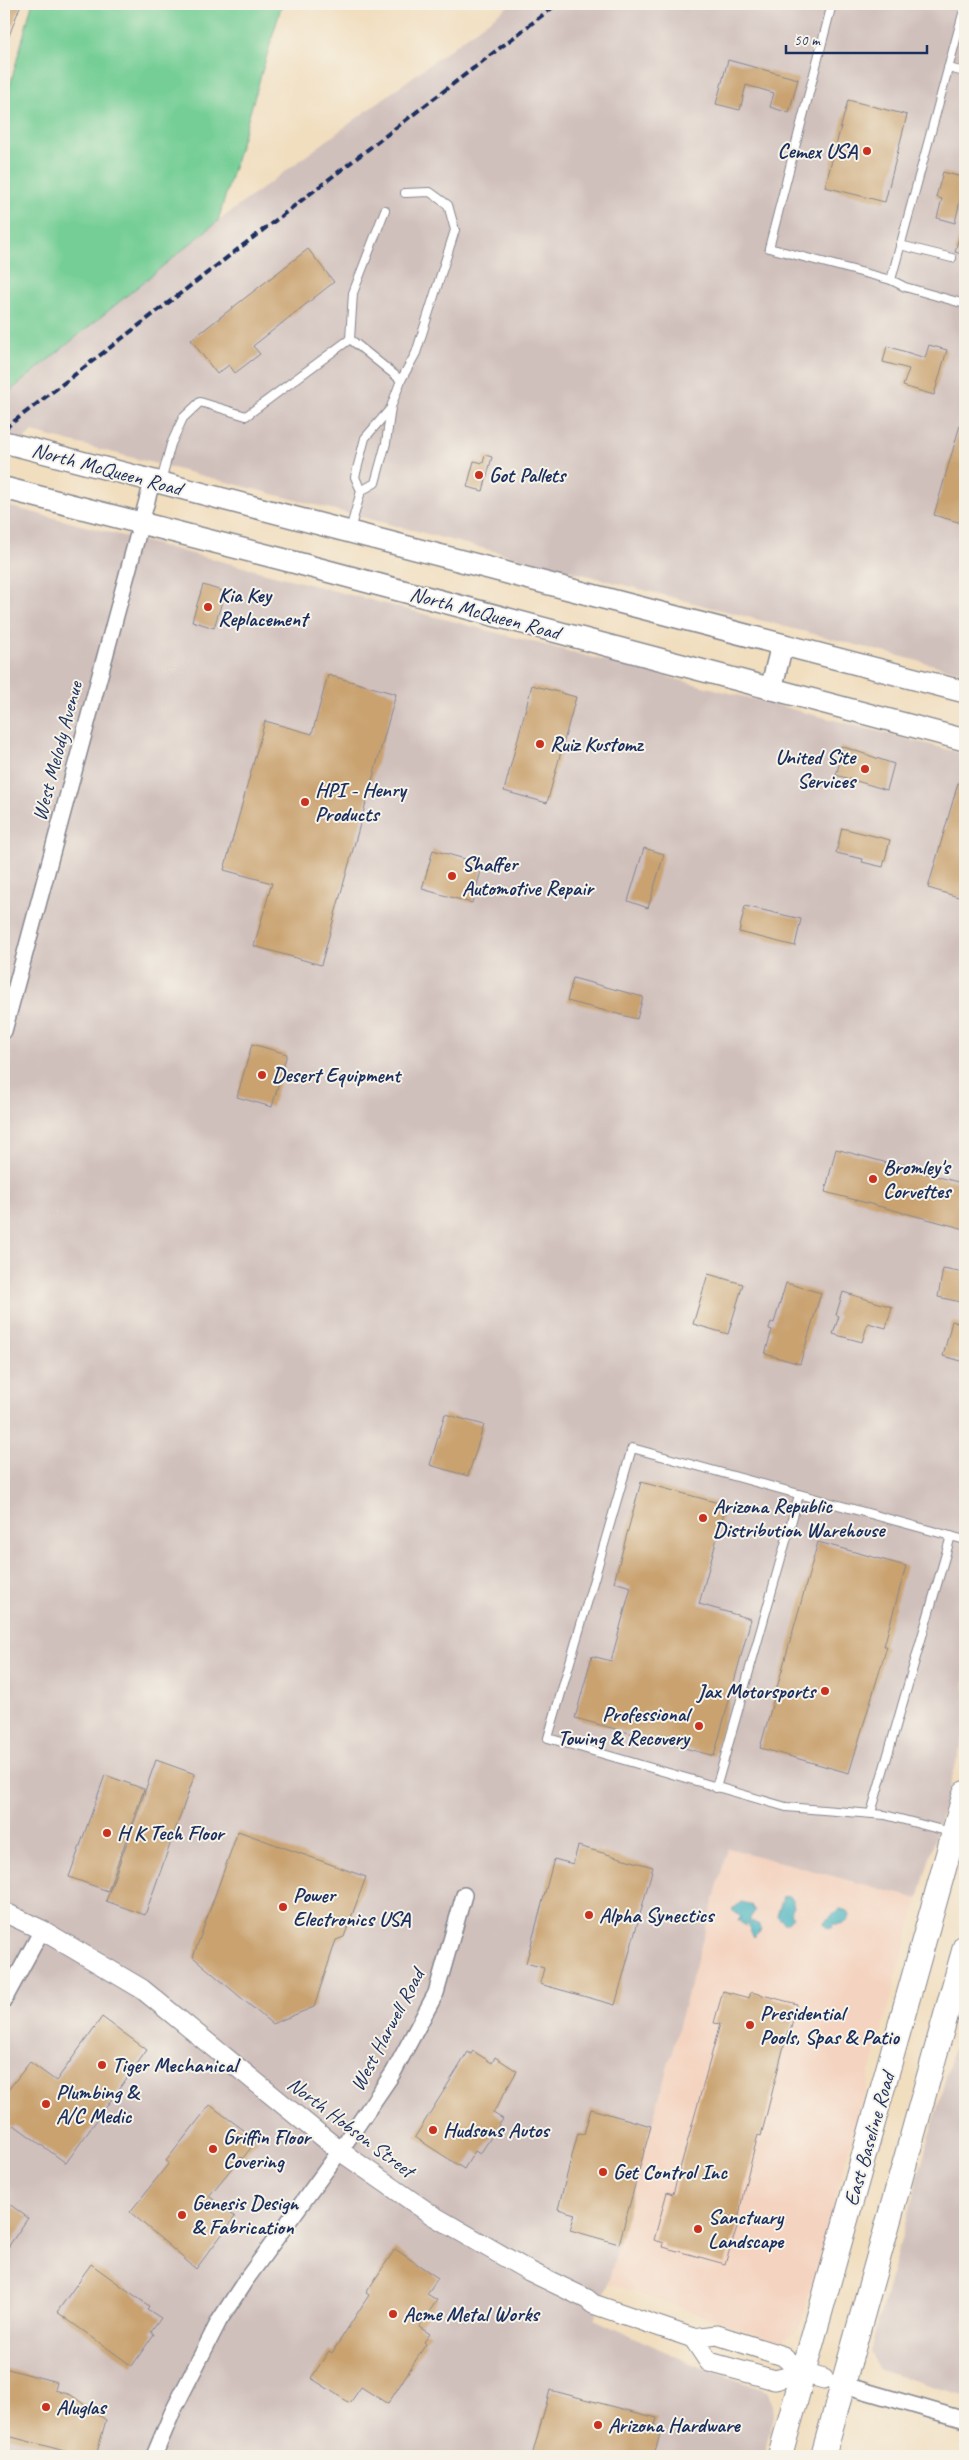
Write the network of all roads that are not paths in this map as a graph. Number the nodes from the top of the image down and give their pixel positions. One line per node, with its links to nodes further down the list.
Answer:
1 (832, 4): 9 (lane)
2 (965, 6): 3 (lane)
3 (948, 68): 4 (lane); 7 (lane)
4 (965, 72)
5 (406, 193): 12 (lane)
6 (384, 210): 11 (lane)
7 (900, 245): 8 (lane); 9 (lane)
8 (952, 258)
9 (891, 280): 10 (lane)
10 (965, 304)
11 (350, 339): 12 (lane); 15 (lane)
12 (401, 380): 13 (lane)
13 (391, 407): 17 (lane); 17 (lane)
14 (4, 442): 15 (main road, North McQueen Road)
15 (156, 483): 18 (street, West Melody Avenue); 19 (main road, North McQueen Road)
16 (4, 488): 18 (main road, North McQueen Road)
17 (361, 491): 19 (lane)
18 (140, 523): 21 (main road, North McQueen Road); 24 (street, West Melody Avenue)
19 (349, 533): 20 (main road, North McQueen Road)
20 (782, 645): 21 (main road); 22 (main road, North McQueen Road)
21 (771, 689): 23 (main road, North McQueen Road)
22 (965, 692)
23 (965, 740)
24 (4, 1031)
25 (799, 1494): 26 (lane); 28 (lane); 28 (lane)
26 (952, 1536): 27 (lane); 30 (lane)
27 (965, 1540)
28 (716, 1788): 30 (lane)
29 (965, 1793): 31 (main road, East Baseline Road)
30 (871, 1813): 31 (lane)
31 (960, 1835): 39 (main road, East Baseline Road)
32 (464, 1895): 37 (street, West Harwell Road)
33 (4, 1912): 34 (street, North Hobson Street)
34 (42, 1930): 36 (street); 37 (street, North Hobson Street)
35 (965, 1947): 39 (main road, East Baseline Road)
36 (4, 2000)
37 (340, 2151): 38 (street, North Hobson Street); 41 (street, West Harwell Road)
38 (692, 2338): 39 (street, North Hobson Street); 39 (street)
39 (823, 2379): 40 (street); 42 (main road, East Baseline Road); 43 (main road, East Baseline Road)
40 (965, 2420)
41 (154, 2456)
42 (780, 2456)
43 (823, 2456)

